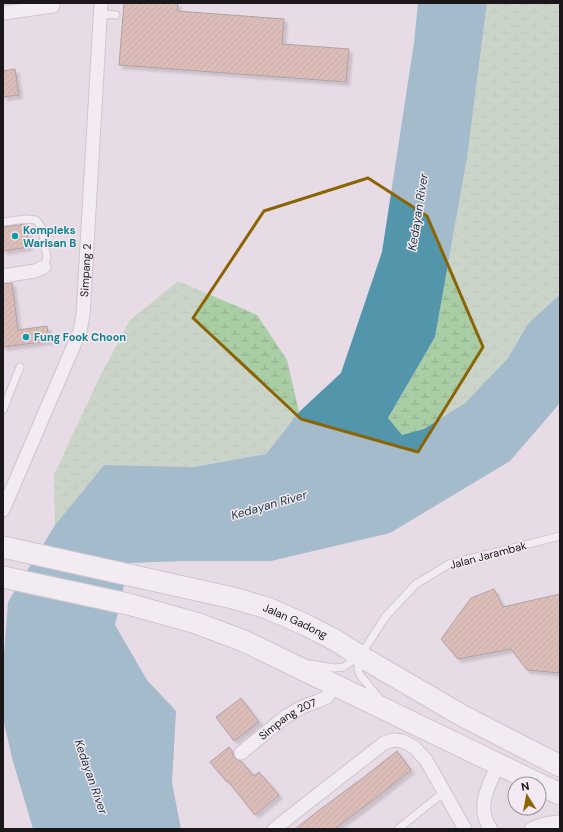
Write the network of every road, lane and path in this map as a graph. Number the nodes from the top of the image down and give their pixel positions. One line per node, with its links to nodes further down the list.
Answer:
1 (53, 6): 3 (street)
2 (101, 9): 4 (lane); 10 (street, Simpang 2)
3 (3, 14)
4 (116, 15)
5 (3, 222): 6 (lane)
6 (44, 267): 7 (street)
7 (3, 276)
8 (20, 367): 9 (lane)
9 (3, 410)
10 (3, 510)
11 (560, 536): 14 (lane, Jalan Jarambak)
12 (3, 547): 14 (main road, Jalan Gadong)
13 (3, 577): 15 (main road)
14 (360, 656): 15 (lane, Jalan Jarambak); 17 (lane); 18 (main road, Jalan Gadong)
15 (284, 661): 16 (main road)
16 (334, 686): 17 (main road); 19 (street, Simpang 207)
17 (394, 715): 20 (main road)
18 (509, 740): 20 (main road); 21 (main road, Jalan Gadong)
19 (241, 753)
20 (498, 765): 22 (main road); 30 (street)
21 (560, 766)
22 (522, 776)
23 (547, 788): 25 (main road)
24 (444, 792): 27 (street); 28 (lane); 29 (street)
25 (560, 794)
26 (560, 822): 31 (street)
27 (274, 829)
28 (398, 829)
29 (465, 829)
30 (491, 829)
31 (531, 829)

